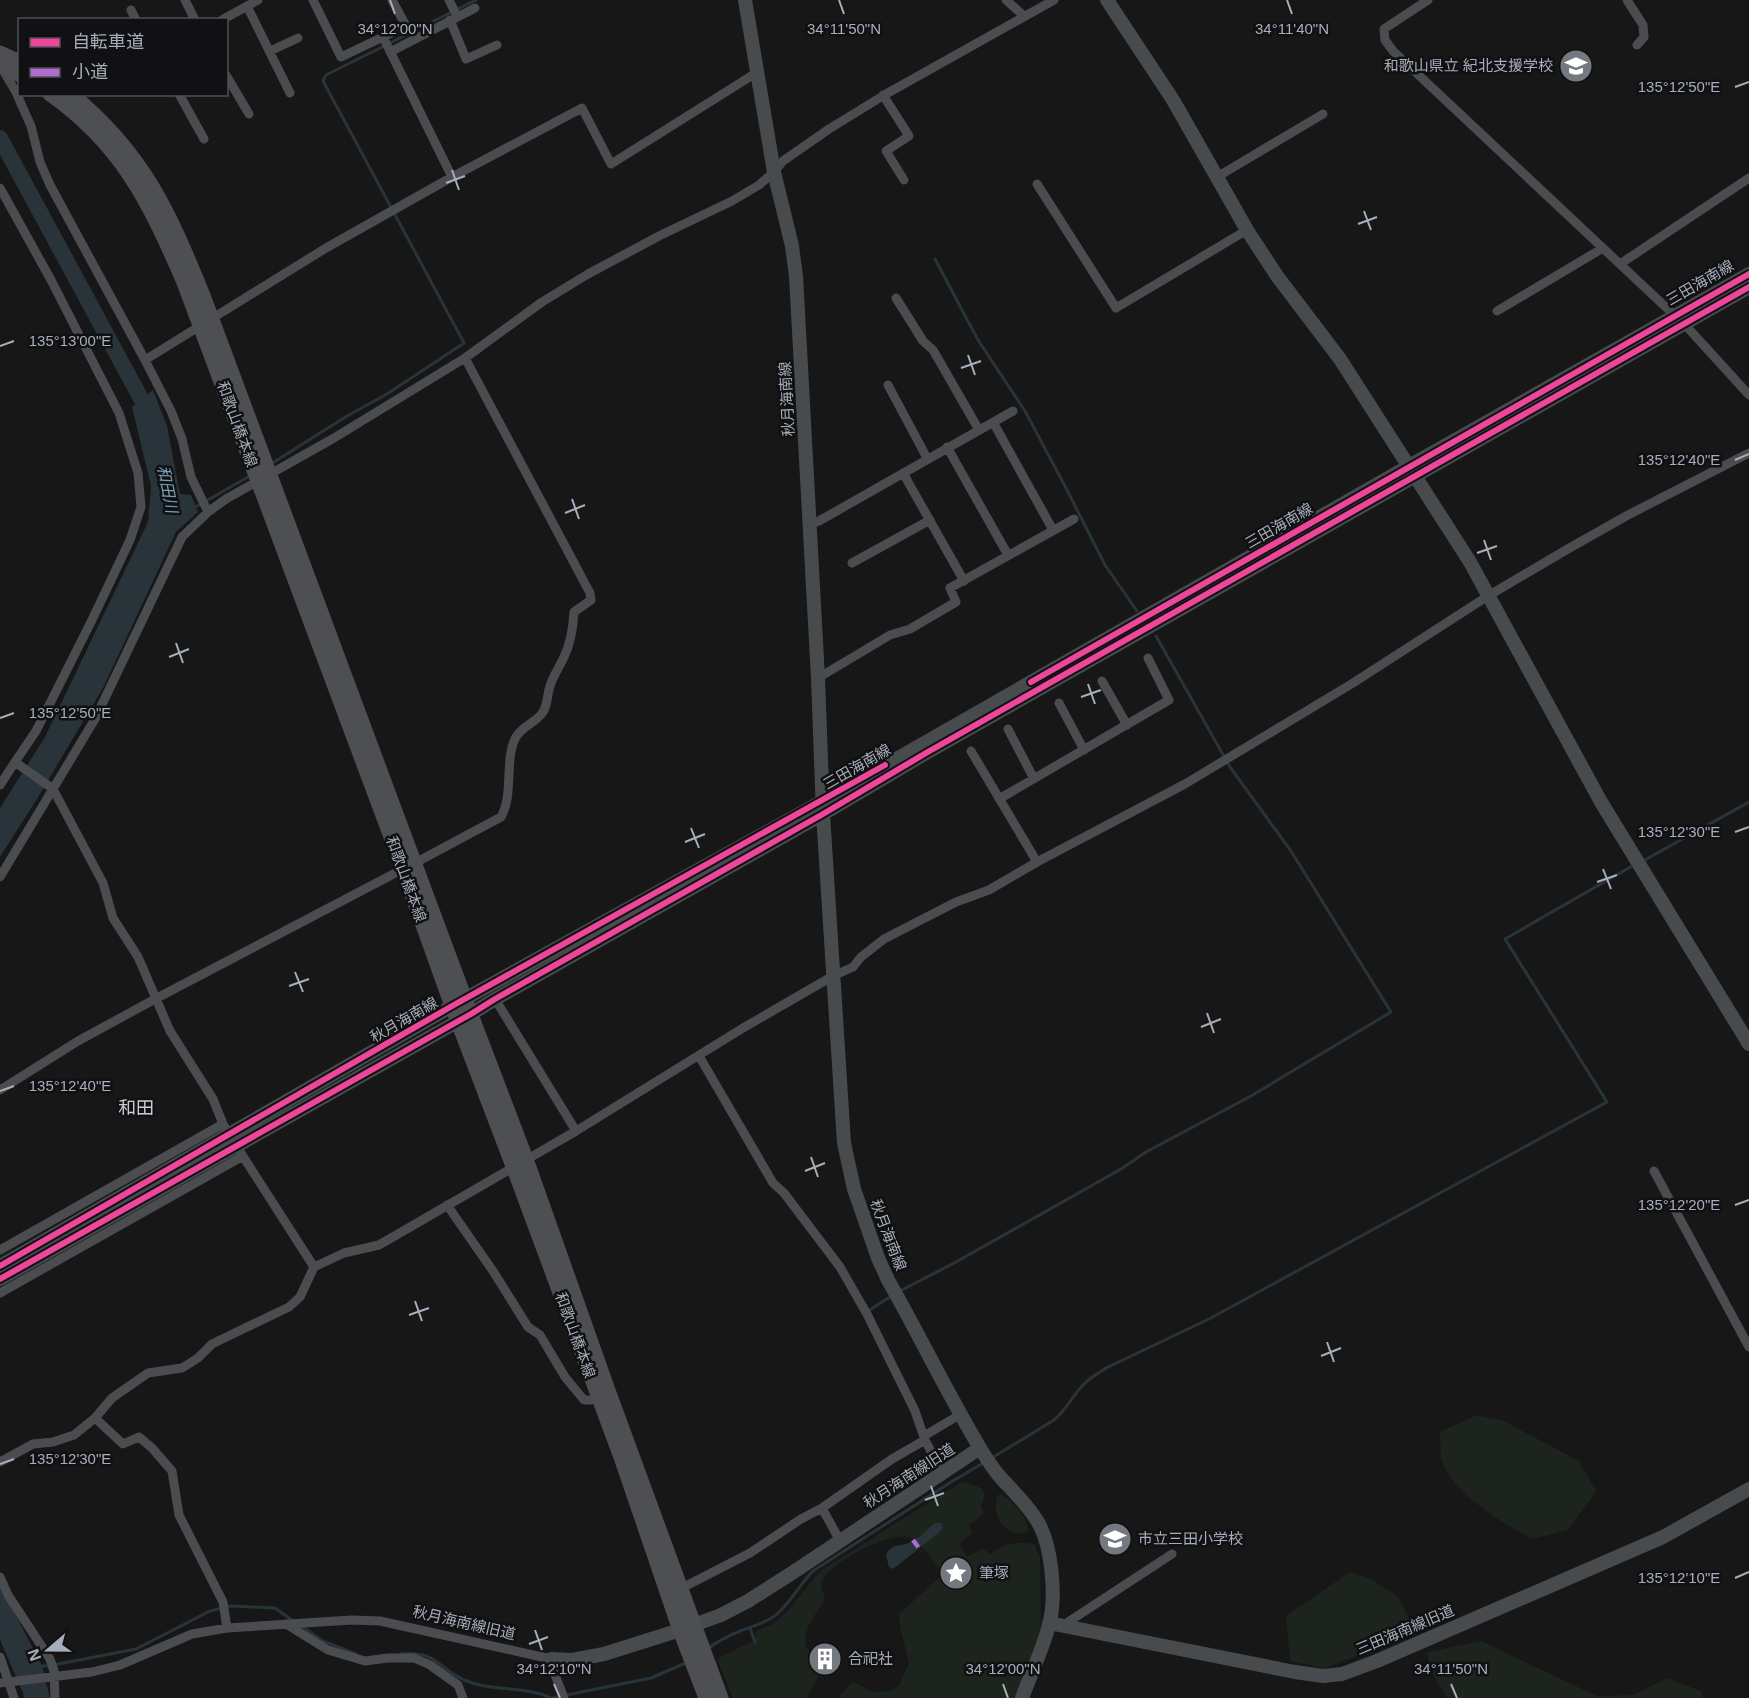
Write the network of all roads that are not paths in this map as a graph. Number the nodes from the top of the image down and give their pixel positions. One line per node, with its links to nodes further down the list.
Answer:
1 (184, 0): 17 (street)
2 (258, 0): 12 (street)
3 (313, 0): 20 (street)
4 (392, 0): 20 (street)
5 (450, 0): 19 (street)
6 (745, 0): 29 (main road, 秋月海南線)
7 (1006, 0): 15 (street)
8 (1054, 0): 15 (street)
9 (1107, 0): 43 (main road)
10 (1428, 0): 49 (street)
11 (1627, 0): 23 (street)
12 (247, 6): 18 (street); 24 (street)
13 (475, 8): 19 (street)
14 (131, 10): 16 (street)
15 (1024, 16): 33 (street)
16 (135, 18)
17 (194, 18)
18 (226, 18)
19 (453, 18): 22 (street); 26 (street)
20 (383, 37): 26 (street)
21 (298, 38): 24 (street)
22 (497, 45)
23 (1637, 45)
24 (270, 51): 32 (street)
25 (0, 52): 27 (main road)
26 (390, 52): 42 (street)
27 (18, 61)
28 (0, 65): 30 (main road); 58 (street)
29 (756, 73): 41 (main road, 秋月海南線); 42 (street)
30 (18, 74)
31 (228, 78): 38 (street)
32 (290, 93)
33 (883, 95): 41 (street); 45 (street)
34 (54, 96): 37 (main road, 和歌山橋本線)
35 (72, 96): 37 (main road, 和歌山橋本線)
36 (180, 96): 40 (street)
37 (84, 112): 56 (main road, 和歌山橋本線)
38 (249, 114)
39 (1323, 114): 43 (street)
40 (204, 139)
41 (774, 172): 57 (street); 73 (main road, 秋月海南線)
42 (452, 177): 56 (street)
43 (1217, 177): 48 (main road)
44 (1749, 178): 50 (street)
45 (904, 180)
46 (1037, 184): 48 (street)
47 (0, 188): 87 (street)
48 (1247, 230): 67 (main road)
49 (1603, 248): 50 (street); 54 (street)
50 (1620, 264): 55 (street)
51 (1749, 274): 55 (main road, 三田海南線)
52 (1749, 287): 55 (main road, 三田海南線)
53 (896, 298): 63 (street)
54 (1497, 311)
55 (1679, 320): 60 (street); 67 (main road, 三田海南線)
56 (207, 322): 58 (street); 69 (main road, 和歌山橋本線)
57 (465, 358): 69 (street); 94 (street)
58 (145, 360): 70 (street)
59 (888, 386): 66 (street)
60 (1749, 395)
61 (1013, 411): 62 (street)
62 (993, 422): 63 (street); 74 (street)
63 (979, 430): 64 (street)
64 (947, 447): 66 (street); 75 (street)
65 (1749, 453): 78 (street)
66 (927, 458): 68 (street)
67 (1412, 471): 78 (main road); 92 (main road, 三田海南線)
68 (903, 473): 72 (street); 73 (street)
69 (264, 477): 70 (street); 94 (main road, 和歌山橋本線)
70 (208, 512): 90 (street)
71 (1074, 519): 74 (street)
72 (930, 520): 76 (street); 77 (street)
73 (810, 524): 80 (main road, 秋月海南線)
74 (1053, 530): 75 (street)
75 (1008, 555): 77 (street)
76 (852, 563)
77 (963, 581): 80 (street)
78 (1488, 596): 93 (street); 101 (main road)
79 (1148, 658): 83 (street)
80 (818, 678): 92 (main road, 秋月海南線)
81 (1102, 681): 83 (street)
82 (1059, 703): 85 (street)
83 (1127, 724): 85 (street)
84 (1008, 729): 88 (street)
85 (1084, 750): 88 (street)
86 (970, 751): 91 (street)
87 (16, 763): 89 (street); 90 (street)
88 (1034, 779): 91 (street)
89 (0, 785)
90 (52, 789): 95 (street); 97 (street)
91 (999, 799): 93 (street)
92 (823, 807): 96 (main road, 秋月海南線); 98 (main road, 秋月海南線); 99 (main road, 秋月海南線)
93 (1037, 862): 96 (street)
94 (409, 866): 97 (street); 99 (main road, 和歌山橋本線)
95 (0, 877)
96 (833, 976): 102 (street); 117 (main road, 秋月海南線)
97 (157, 998): 103 (street); 105 (street)
98 (495, 999): 100 (main road, 秋月海南線); 104 (street)
99 (458, 1003): 100 (main road, 和歌山橋本線); 105 (main road, 秋月海南線)
100 (465, 1018): 105 (main road, 秋月海南線); 106 (main road, 和歌山橋本線)
101 (1749, 1044)
102 (699, 1056): 104 (street); 119 (street)
103 (0, 1090)
104 (576, 1131): 106 (street)
105 (233, 1140): 109 (street); 110 (main road, 秋月海南線); 112 (street); 114 (street)
106 (520, 1163): 108 (street); 116 (main road, 和歌山橋本線)
107 (1654, 1171): 115 (street)
108 (447, 1206): 112 (street); 116 (street)
109 (0, 1250)
110 (39, 1251): 111 (main road, 秋月海南線); 113 (main road, 秋月海南線)
111 (0, 1266)
112 (314, 1267): 118 (street)
113 (0, 1280)
114 (0, 1293)
115 (1749, 1347)
116 (603, 1395): 128 (main road, 和歌山橋本線); 132 (main road, 和歌山橋本線)
117 (961, 1414): 119 (street); 120 (main road, 秋月海南線)
118 (95, 1418): 121 (street); 131 (street)
119 (924, 1438): 122 (street); 124 (street)
120 (986, 1456): 122 (main road, 秋月海南線旧道); 130 (main road, 秋月海南線)
121 (0, 1462)
122 (943, 1474): 125 (main road, 秋月海南線旧道)
123 (1749, 1490): 130 (main road, 三田海南線旧道)
124 (822, 1508): 125 (street); 128 (street)
125 (840, 1541): 132 (main road, 秋月海南線旧道)
126 (1172, 1554): 130 (street)
127 (0, 1577): 136 (street)
128 (680, 1589): 132 (main road, 和歌山橋本線)
129 (286, 1624): 131 (street, 秋月海南線旧道); 134 (street, 秋月海南線旧道); 140 (street)
130 (1056, 1625): 144 (main road, 秋月海南線)
131 (227, 1628): 136 (street, 秋月海南線旧道)
132 (687, 1628): 134 (main road, 秋月海南線旧道); 135 (main road, 和歌山橋本線); 135 (main road, 和歌山橋本線)
133 (0, 1657): 137 (street)
134 (551, 1659): 141 (street)
135 (702, 1666): 142 (main road, 和歌山橋本線); 143 (main road, 和歌山橋本線)
136 (53, 1678): 137 (street, 秋月海南線旧道); 139 (street)
137 (6, 1682): 138 (street)
138 (14, 1698)
139 (55, 1698)
140 (463, 1698)
141 (564, 1698)
142 (706, 1698)
143 (721, 1698)
144 (1022, 1698)

